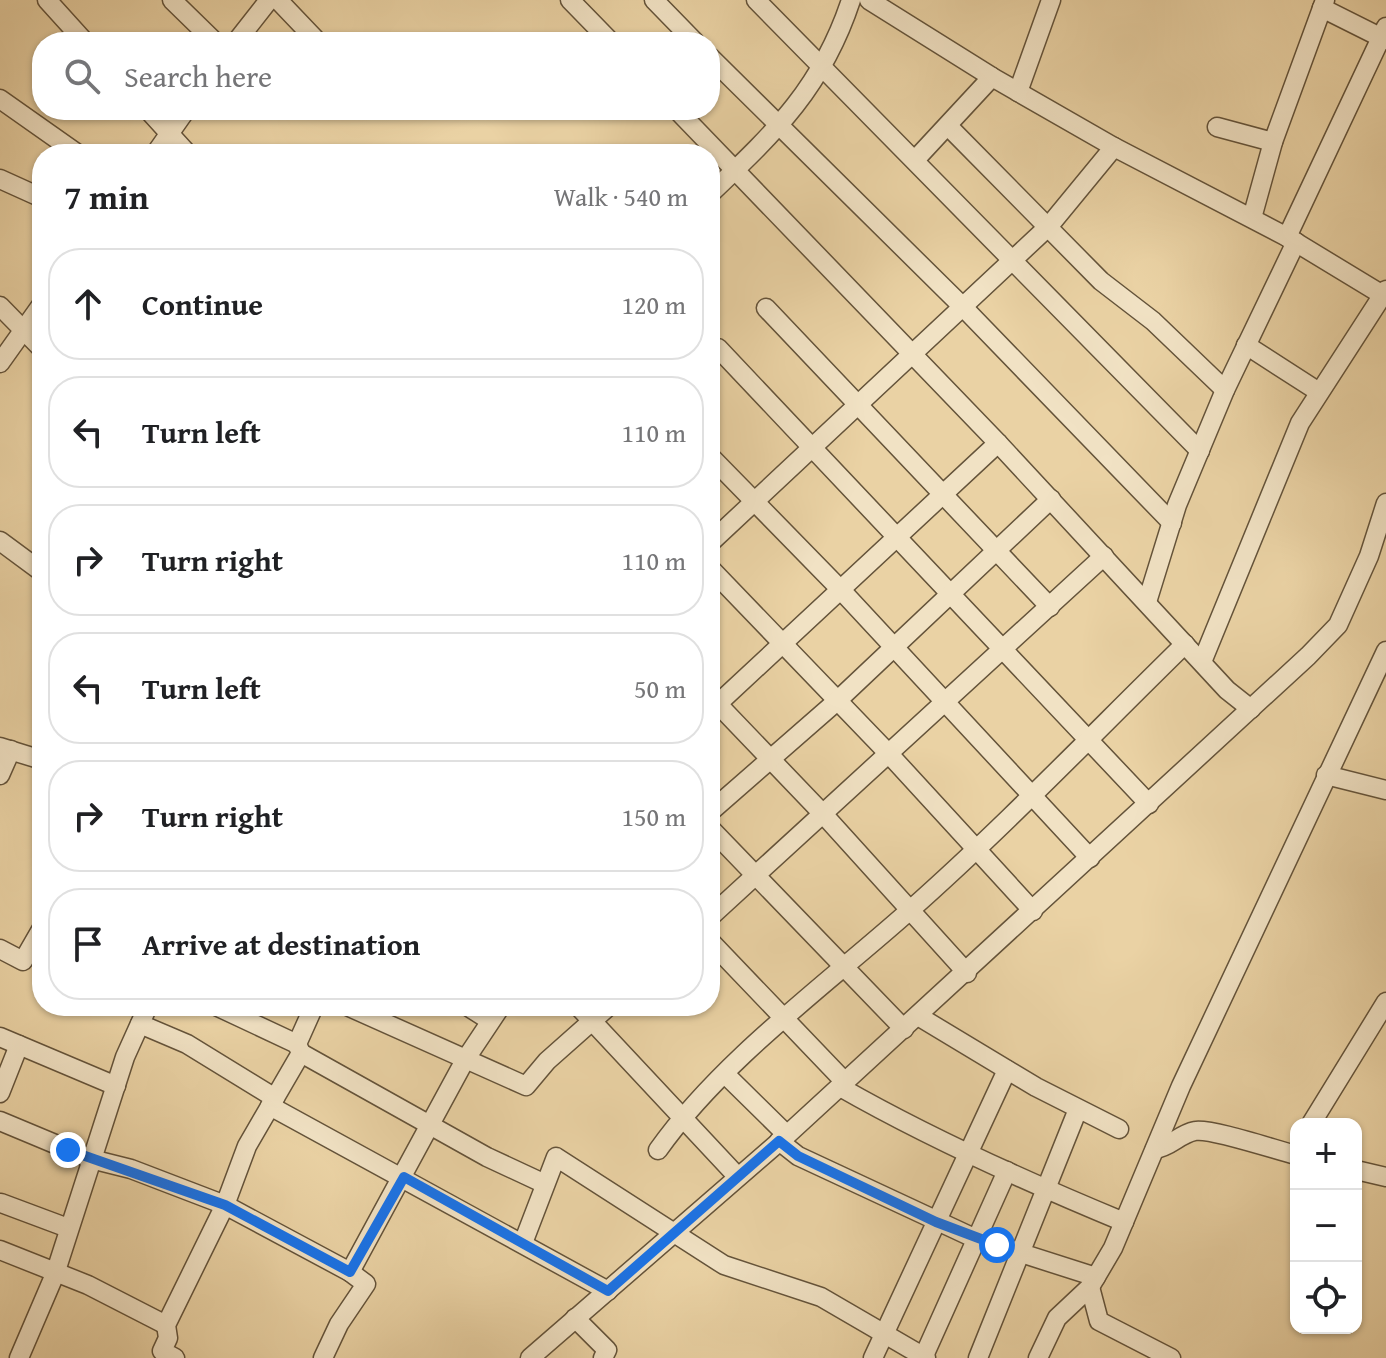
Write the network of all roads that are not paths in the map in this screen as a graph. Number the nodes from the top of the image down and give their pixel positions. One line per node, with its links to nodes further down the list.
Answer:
1 (47, 0): 12 (street)
2 (172, 0): 13 (street)
3 (269, 0): 14 (street)
4 (278, 0): 15 (street)
5 (570, 0): 16 (street)
6 (654, 0): 17 (street)
7 (756, 0): 20 (street)
8 (851, 0): 20 (street)
9 (869, 0): 21 (street)
10 (1051, 0): 22 (street)
11 (1323, 4): 18 (street); 31 (street)
12 (76, 32)
13 (205, 32)
14 (244, 32)
15 (308, 32)
16 (601, 32)
17 (685, 32)
18 (1384, 35): 45 (street)
19 (720, 67): 27 (street)
20 (824, 68): 27 (street); 38 (street)
21 (992, 77): 22 (street); 28 (street)
22 (1018, 92): 36 (street)
23 (0, 99): 32 (street)
24 (157, 120): 30 (street)
25 (179, 120): 30 (street)
26 (687, 120): 35 (street)
27 (779, 125): 39 (street); 49 (street)
28 (949, 127): 38 (street); 44 (street)
29 (1217, 127): 31 (street)
30 (169, 134): 33 (street); 34 (street)
31 (1273, 142): 43 (street)
32 (64, 144)
33 (162, 144)
34 (178, 144)
35 (710, 144)
36 (1114, 147): 43 (street); 44 (street)
37 (720, 154): 39 (street)
38 (915, 160): 46 (street)
39 (735, 170): 41 (street); 56 (street)
40 (0, 179): 42 (street)
41 (720, 184)
42 (32, 193)
43 (1252, 218): 45 (street)
44 (1049, 226): 46 (street); 58 (street)
45 (1292, 239): 47 (street); 54 (street)
46 (1013, 259): 49 (street); 63 (street)
47 (1385, 294): 59 (street)
48 (0, 306): 52 (street)
49 (963, 307): 56 (street); 69 (street)
50 (766, 308): 60 (street)
51 (32, 317): 52 (street)
52 (23, 329): 53 (street); 57 (street)
53 (32, 338)
54 (1246, 345): 58 (street); 59 (street)
55 (720, 350): 62 (street)
56 (912, 353): 60 (street); 61 (street)
57 (0, 363)
58 (1225, 390): 63 (street)
59 (1319, 392): 86 (street)
60 (857, 406): 62 (street); 65 (street)
61 (998, 443): 65 (street); 66 (street)
62 (813, 448): 67 (street); 71 (street)
63 (1200, 451): 69 (street)
64 (720, 466): 67 (street)
65 (944, 493): 71 (street); 73 (street)
66 (1051, 499): 73 (street); 74 (street)
67 (755, 503): 70 (street); 77 (street)
68 (1386, 503): 90 (street)
69 (1172, 523): 79 (street)
70 (720, 534)
71 (898, 537): 77 (street); 78 (street)
72 (0, 542): 75 (street)
73 (998, 548): 78 (street); 80 (street)
74 (1104, 556): 79 (street); 80 (street)
75 (32, 565)
76 (720, 579): 81 (street)
77 (840, 589): 81 (street); 83 (street)
78 (950, 592): 83 (street); 84 (street)
79 (1147, 602): 82 (street)
80 (1050, 607): 84 (street)
81 (782, 644): 87 (street); 89 (street)
82 (1185, 644): 86 (street); 92 (street)
83 (892, 645): 88 (street); 89 (street)
84 (1005, 649): 88 (street); 92 (street)
85 (1386, 651): 98 (street)
86 (1202, 662): 90 (street)
87 (720, 698)
88 (945, 700): 94 (street); 100 (street)
89 (837, 701): 94 (street); 96 (street)
90 (1251, 709): 102 (street)
91 (720, 711): 96 (street)
92 (1089, 739): 100 (street); 102 (street)
93 (5, 749): 95 (street); 97 (street)
94 (889, 754): 103 (street); 105 (street)
95 (32, 757)
96 (771, 760): 101 (street); 103 (street)
97 (0, 775)
98 (1326, 775): 99 (street); 146 (street)
99 (1386, 790)
100 (1031, 794): 105 (street); 106 (street)
101 (720, 803)
102 (1149, 804): 106 (street)
103 (824, 815): 107 (street); 109 (street)
104 (720, 838): 107 (street)
105 (976, 850): 109 (street); 110 (street)
106 (1090, 858): 110 (street)
107 (756, 876): 108 (street); 114 (street)
108 (720, 908)
109 (910, 910): 114 (street); 115 (street)
110 (1033, 911): 115 (street)
111 (32, 945): 112 (street)
112 (0, 949)
113 (720, 951): 125 (street)
114 (845, 967): 125 (street); 128 (street)
115 (967, 973): 124 (street)
116 (1386, 1002): 141 (street)
117 (144, 1016): 127 (street)
118 (236, 1016): 131 (street)
119 (310, 1016): 131 (street)
120 (369, 1016): 132 (street)
121 (493, 1016): 132 (street)
122 (587, 1016): 126 (street)
123 (598, 1016): 126 (street)
124 (918, 1016): 128 (street); 133 (street)
125 (785, 1019): 134 (street); 135 (street)
126 (592, 1021): 132 (street); 140 (street)
127 (140, 1024): 136 (street); 138 (street)
128 (904, 1029): 135 (street)
129 (0, 1037): 130 (street)
130 (19, 1045): 136 (street); 137 (street)
131 (299, 1048): 138 (street); 143 (street)
132 (465, 1060): 143 (street)
133 (1007, 1070): 139 (street); 149 (street)
134 (726, 1075): 140 (street); 145 (street)
135 (842, 1085): 145 (street); 149 (street)
136 (116, 1086): 150 (street)
137 (0, 1093)
138 (272, 1102): 154 (street); 159 (street)
139 (1078, 1109): 144 (street); 157 (street)
140 (682, 1117): 147 (street); 153 (street)
141 (1315, 1118)
142 (0, 1121): 150 (street)
143 (432, 1123): 154 (street); 156 (street)
144 (1119, 1129)
145 (783, 1138): 153 (street); 160 (street)
146 (1155, 1149): 148 (street); 161 (street)
147 (658, 1150)
148 (1290, 1151)
149 (968, 1152): 151 (street); 160 (street)
150 (91, 1159): 159 (street); 162 (street)
151 (1007, 1171): 157 (street); 164 (street)
152 (1362, 1171): 155 (street)
153 (737, 1176): 163 (street)
154 (404, 1177): 165 (street); 168 (street)
155 (1386, 1177)
156 (545, 1184): 163 (street); 165 (street)
157 (1045, 1189): 161 (street); 167 (street)
158 (1, 1203): 162 (street)
159 (225, 1205): 168 (street); 173 (street)
160 (936, 1222): 164 (street); 174 (street)
161 (1124, 1222): 170 (street)
162 (68, 1228): 169 (street)
163 (672, 1234): 171 (street); 174 (street)
164 (974, 1238): 167 (street); 181 (street)
165 (523, 1243): 171 (street)
166 (0, 1250): 169 (street)
167 (1020, 1252): 170 (street); 182 (street)
168 (350, 1272): 177 (street)
169 (55, 1274): 173 (street); 175 (street)
170 (1093, 1282): 183 (street); 184 (street)
171 (608, 1291): 172 (street)
172 (575, 1318): 178 (street); 179 (street)
173 (166, 1325): 176 (street)
174 (883, 1336): 180 (street); 181 (street)
175 (19, 1358)
176 (175, 1358)
177 (323, 1358)
178 (530, 1358)
179 (603, 1358)
180 (873, 1358)
181 (924, 1358)
182 (978, 1358)
183 (1038, 1358)
184 (1171, 1358)

